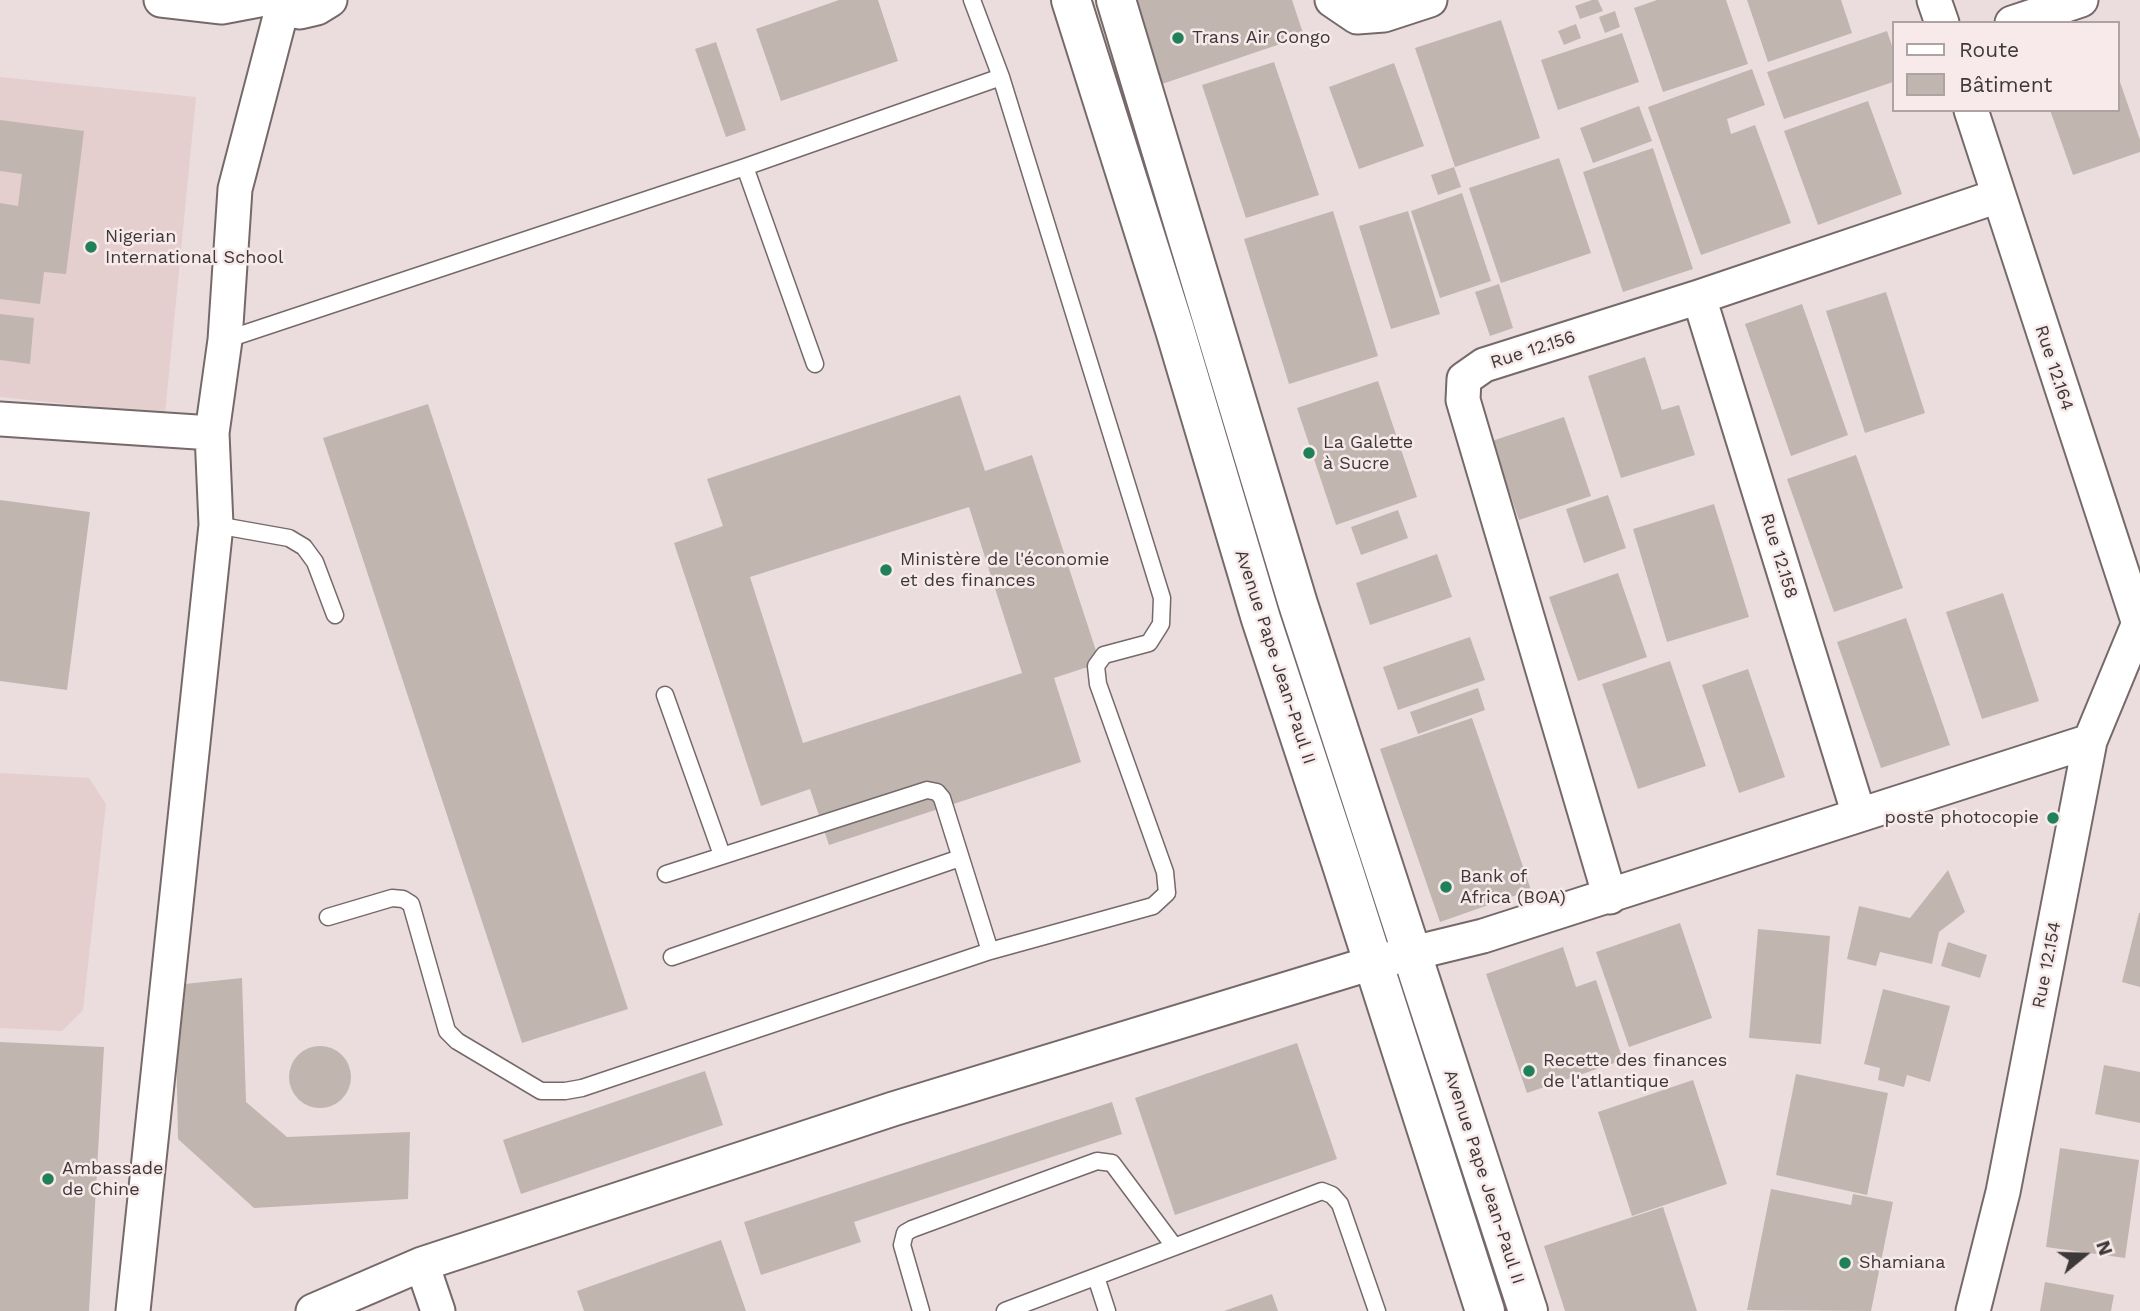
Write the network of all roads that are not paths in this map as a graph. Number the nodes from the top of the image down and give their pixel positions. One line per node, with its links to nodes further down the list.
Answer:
1 (161, 0): 10 (street)
2 (330, 0): 10 (street)
3 (972, 0): 13 (lane)
4 (1071, 0): 36 (main road, Avenue Pape Jean-Paul II)
5 (1116, 0): 34 (main road, Avenue Pape Jean-Paul II)
6 (1430, 0): 9 (street)
7 (1934, 0): 11 (street)
8 (2081, 0): 12 (street)
9 (1332, 1)
10 (270, 3): 18 (street)
11 (1941, 21)
12 (2018, 21)
13 (1000, 78): 15 (lane); 33 (lane)
14 (1972, 112): 16 (street, Rue 12.164)
15 (745, 167): 18 (lane); 19 (lane)
16 (1998, 197): 17 (street, Rue 12.156); 24 (street, Rue 12.164)
17 (1699, 297): 27 (street, Rue 12.158); 31 (street, Rue 12.156)
18 (225, 340): 21 (street)
19 (815, 364)
20 (0, 419): 21 (street)
21 (212, 433): 22 (street)
22 (216, 525): 23 (lane); 40 (street)
23 (335, 615)
24 (2139, 626): 26 (street, Rue 12.154)
25 (666, 695): 28 (lane)
26 (2090, 741): 27 (street); 49 (street, Rue 12.154)
27 (1860, 815): 31 (street)
28 (722, 855): 29 (lane); 30 (lane)
29 (960, 858): 33 (lane); 35 (lane)
30 (666, 874)
31 (1610, 897): 34 (street)
32 (328, 917): 33 (lane)
33 (990, 951)
34 (1413, 953): 36 (street); 48 (main road, Avenue Pape Jean-Paul II)
35 (671, 957)
36 (1372, 963): 38 (street); 47 (main road, Avenue Pape Jean-Paul II)
37 (1174, 1246): 39 (lane); 43 (lane); 46 (lane)
38 (422, 1264): 41 (street); 42 (street)
39 (1096, 1277): 44 (lane); 45 (lane)
40 (133, 1311)
41 (313, 1311)
42 (438, 1311)
43 (921, 1311)
44 (1004, 1311)
45 (1107, 1311)
46 (1377, 1311)
47 (1485, 1311)
48 (1528, 1311)
49 (1973, 1311)

